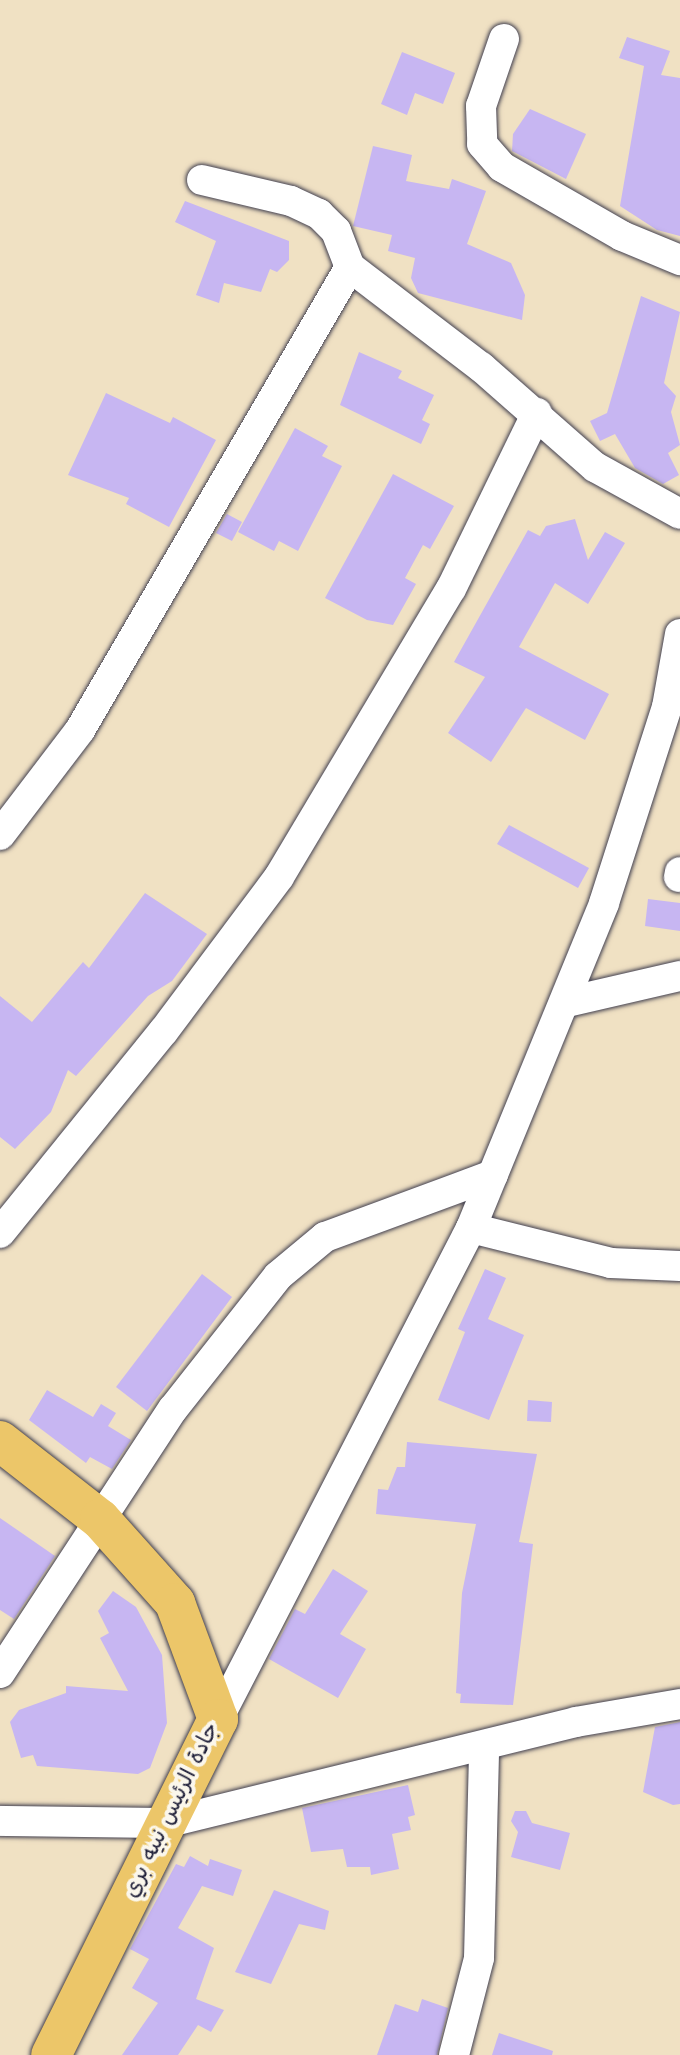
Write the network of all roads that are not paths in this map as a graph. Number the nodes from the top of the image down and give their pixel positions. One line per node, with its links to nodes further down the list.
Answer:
1 (504, 39): 3 (street)
2 (202, 180): 4 (street)
3 (680, 260)
4 (350, 267): 5 (street); 8 (street)
5 (537, 413): 6 (street); 13 (street)
6 (680, 514)
7 (680, 634): 10 (street)
8 (0, 835)
9 (680, 976): 10 (street)
10 (567, 1002): 11 (street)
11 (493, 1175): 12 (street); 16 (street)
12 (471, 1228): 14 (street); 19 (street)
13 (0, 1233)
14 (680, 1266)
15 (0, 1441): 16 (main road, جادة الرئيس نبيه بري)
16 (100, 1519): 17 (street); 19 (main road, جادة الرئيس نبيه بري)
17 (0, 1673)
18 (680, 1704): 20 (street)
19 (218, 1719): 22 (main road, جادة الرئيس نبيه بري)
20 (484, 1746): 22 (street); 24 (street)
21 (0, 1821): 22 (street)
22 (165, 1823): 23 (main road, جادة الرئيس نبيه بري)
23 (51, 2055)
24 (454, 2055)

